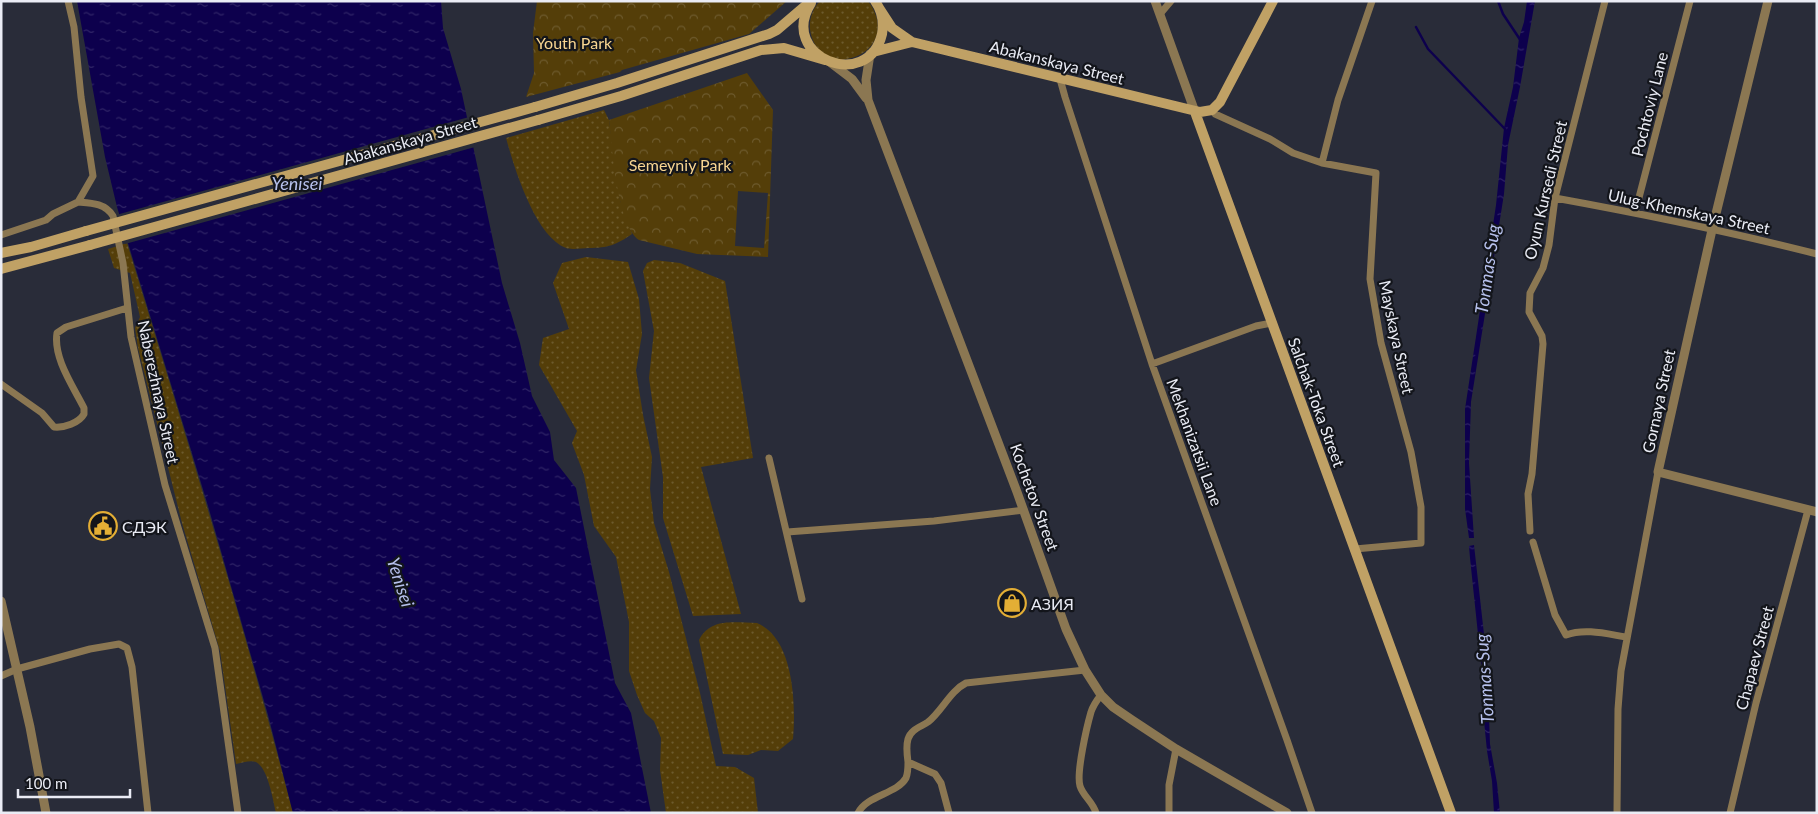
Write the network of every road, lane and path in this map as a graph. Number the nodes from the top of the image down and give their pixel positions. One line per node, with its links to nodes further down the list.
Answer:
1 (68, 1): 21 (street)
2 (811, 1): 14 (main road); 25 (main road, Abakanskaya Street, bridge)
3 (1155, 1): 11 (street, Salchak-Toka Street)
4 (1171, 1): 11 (street)
5 (1273, 1): 17 (main road)
6 (1372, 1): 19 (street)
7 (1605, 1): 20 (street, Oyun Kursedi Street)
8 (1690, 1): 22 (street, Pochtoviy Lane)
9 (1768, 1): 23 (street, Gornaya Street)
10 (877, 4): 12 (main road, Abakanskaya Street); 13 (main road)
11 (1160, 14): 18 (street, Salchak-Toka Street)
12 (912, 42): 13 (main road, Abakanskaya Street); 15 (main road, Abakanskaya Street)
13 (871, 53): 14 (main road, Abakanskaya Street); 16 (street, Kochetov Street)
14 (828, 62): 16 (street, Kochetov Street); 27 (main road, Abakanskaya Street, bridge)
15 (1060, 79): 18 (main road, Abakanskaya Street); 30 (street, Mekhanizatsii Lane)
16 (868, 100): 34 (street, Kochetov Street)
17 (1212, 110): 18 (main road); 19 (street)
18 (1195, 112): 29 (main road, Salchak-Toka Street)
19 (1322, 163): 39 (street, Mayskaya Street)
20 (1555, 198): 22 (street, Ulug-Khemskaya Street); 37 (street, Oyun Kursedi Street)
21 (78, 202): 24 (street); 28 (street, Naberezhnaya Street)
22 (1636, 213): 23 (street, Ulug-Khemskaya Street)
23 (1712, 230): 26 (street, Ulug-Khemskaya Street); 33 (street, Gornaya Street)
24 (1, 235)
25 (1, 253)
26 (1817, 254)
27 (1, 268)
28 (127, 308): 31 (street); 51 (street, Naberezhnaya Street)
29 (1272, 322): 30 (street); 39 (main road, Salchak-Toka Street)
30 (1152, 364): 57 (street, Mekhanizatsii Lane)
31 (1, 384)
32 (770, 458): 36 (street)
33 (1658, 472): 35 (street); 42 (street, Gornaya Street)
34 (1024, 510): 36 (street); 44 (street, Kochetov Street)
35 (1812, 511): 60 (street, Chapaev Street)
36 (787, 532): 40 (street)
37 (1530, 532)
38 (1533, 542): 42 (street)
39 (1355, 549): 58 (main road, Salchak-Toka Street)
40 (802, 599)
41 (1, 601): 43 (street)
42 (1626, 637): 59 (street, Gornaya Street)
43 (17, 669): 45 (street); 49 (street); 50 (street)
44 (1085, 670): 46 (street, Kochetov Street); 48 (street)
45 (1, 676)
46 (1101, 695): 47 (street, Kochetov Street); 54 (street)
47 (1176, 749): 55 (street); 56 (street, Kochetov Street)
48 (908, 762): 52 (street); 53 (street)
49 (46, 813)
50 (148, 813)
51 (238, 813)
52 (858, 813)
53 (949, 813)
54 (1096, 813)
55 (1169, 813)
56 (1288, 813)
57 (1312, 813)
58 (1451, 813)
59 (1617, 813)
60 (1730, 813)

